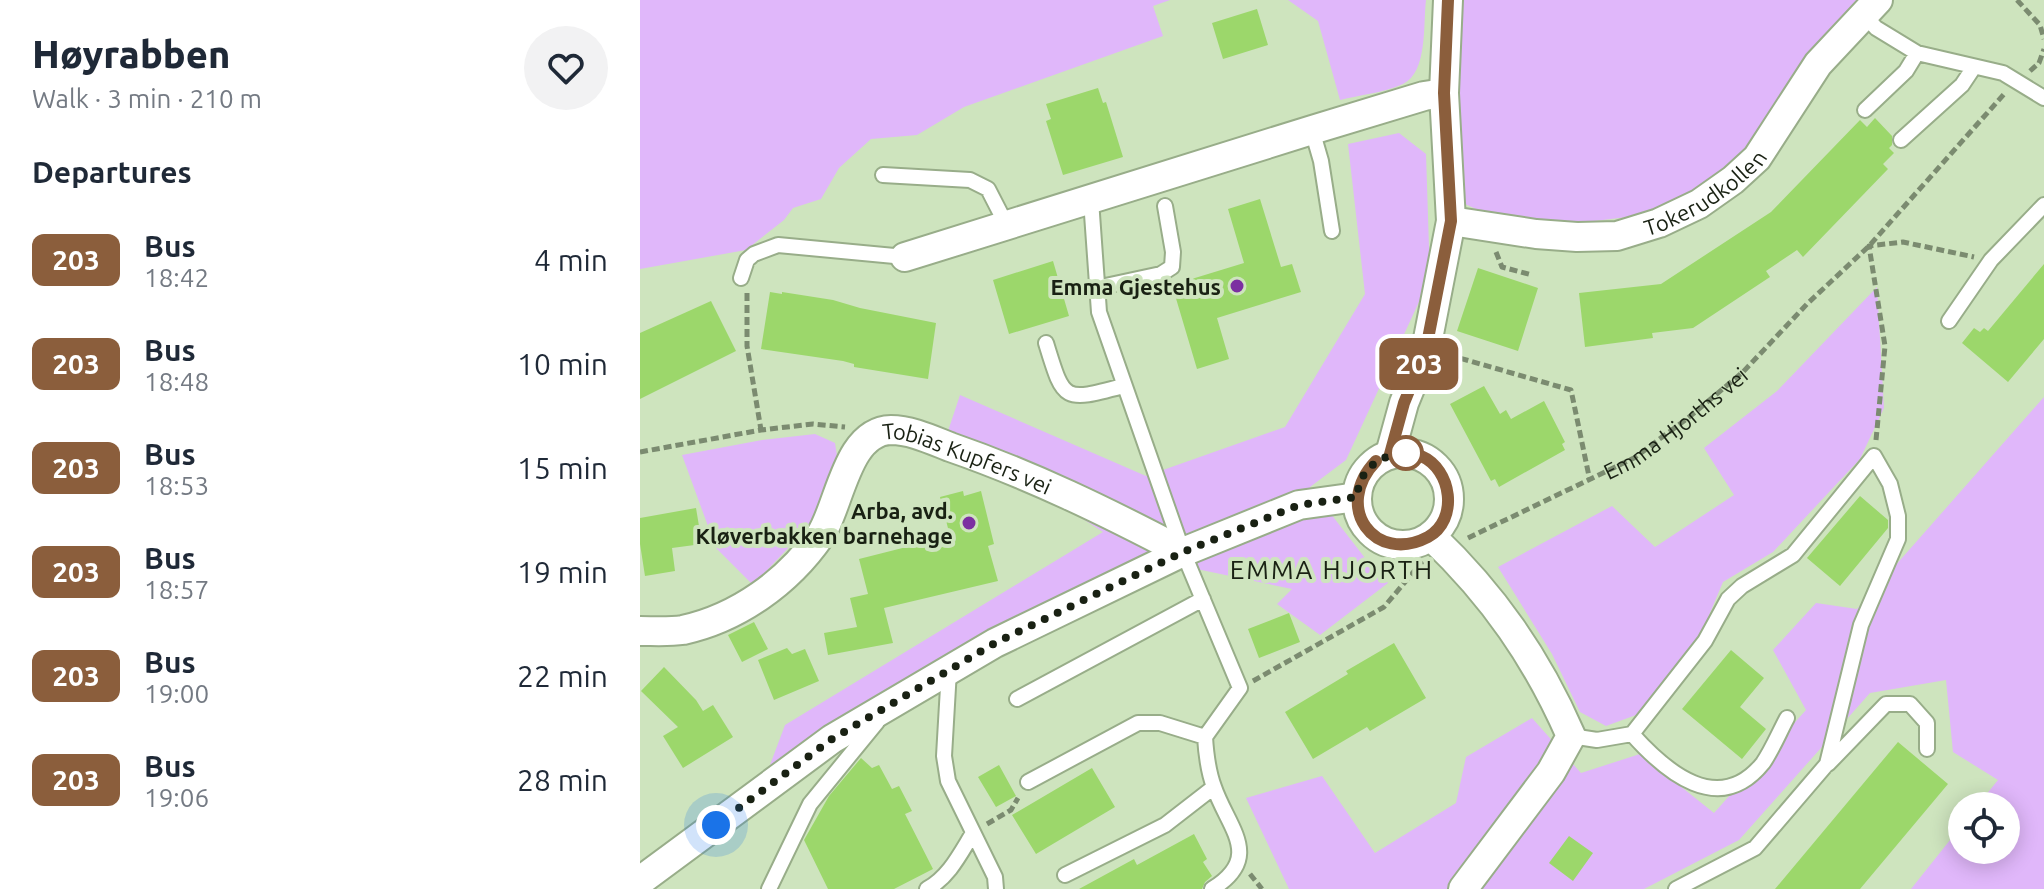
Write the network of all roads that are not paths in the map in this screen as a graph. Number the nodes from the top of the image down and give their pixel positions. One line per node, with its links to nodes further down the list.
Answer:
1 (1448, 0): 5 (street)
2 (1871, 7): 3 (lane); 14 (street, Tokerudkollen)
3 (1917, 53): 4 (lane); 7 (lane)
4 (1974, 67): 6 (lane); 9 (lane)
5 (1444, 93): 8 (street); 14 (street)
6 (2044, 98)
7 (1865, 110)
8 (1312, 130): 11 (street); 16 (lane)
9 (1901, 140)
10 (883, 175): 15 (lane)
11 (1091, 200): 15 (street); 19 (lane)
12 (2044, 205): 20 (lane)
13 (1165, 206): 19 (lane)
14 (1451, 221): 23 (street)
15 (1006, 224): 17 (street)
16 (1332, 231)
17 (905, 257): 18 (lane)
18 (741, 278)
19 (1096, 288): 22 (lane)
20 (1949, 321)
21 (1046, 343): 22 (lane)
22 (1123, 386): 26 (lane)
23 (1390, 454): 24 (street); 25 (street)
24 (1357, 497): 25 (street); 26 (street)
25 (1438, 542): 34 (street)
26 (1183, 552): 27 (lane); 28 (street, Tobias Kupfers vei); 29 (street)
27 (1203, 599): 30 (lane); 35 (lane)
28 (640, 631)
29 (949, 670): 31 (street); 40 (lane)
30 (1017, 699)
31 (892, 703): 42 (street); 43 (lane)
32 (1787, 718): 33 (lane)
33 (1632, 734): 34 (lane); 37 (lane)
34 (1571, 736): 47 (street)
35 (1205, 737): 38 (lane); 39 (lane)
36 (1927, 749): 37 (lane)
37 (1827, 764): 48 (lane)
38 (1028, 782)
39 (1214, 787): 41 (lane); 46 (lane)
40 (973, 833): 44 (lane); 45 (lane)
41 (1065, 875)
42 (640, 881)
43 (769, 889)
44 (927, 889)
45 (996, 889)
46 (1212, 889)
47 (1463, 889)
48 (1676, 889)

